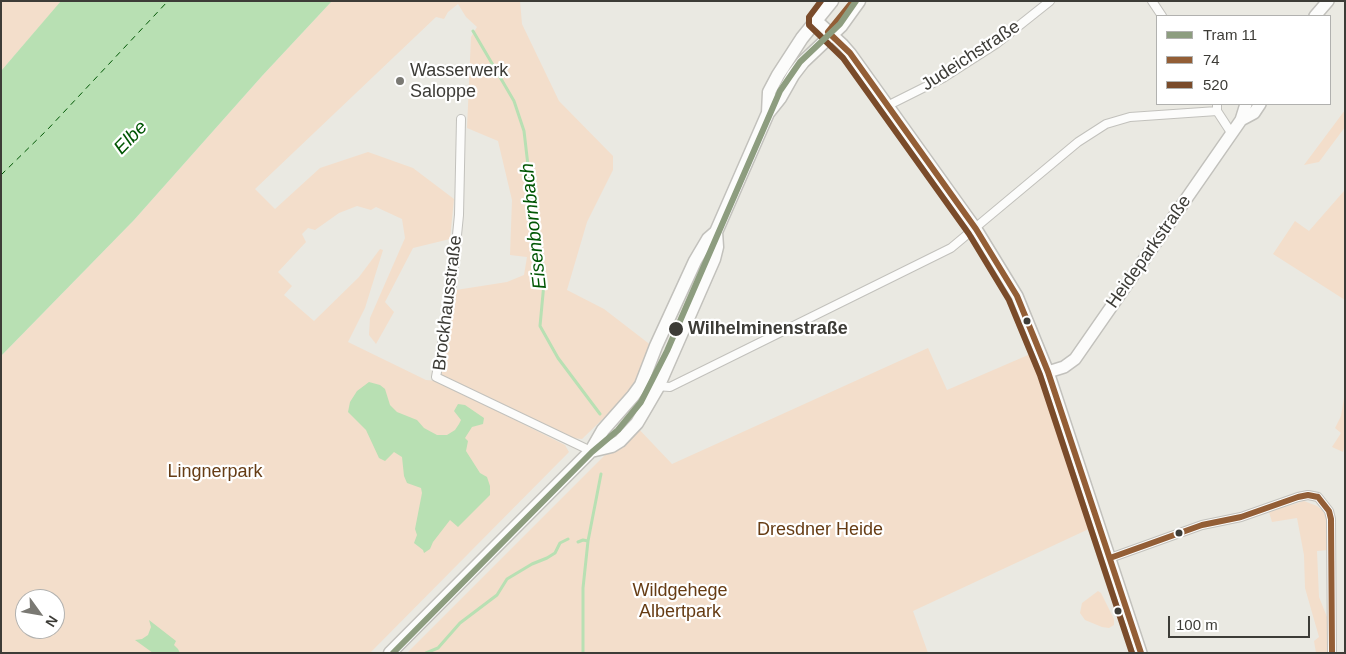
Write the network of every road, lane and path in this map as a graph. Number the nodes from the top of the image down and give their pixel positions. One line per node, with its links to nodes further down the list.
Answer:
1 (832, 1): 6 (main road)
2 (859, 1): 7 (main road)
3 (1050, 1): 10 (street, Judeichstraße)
4 (1152, 1): 5 (street)
5 (1161, 15)
6 (817, 22): 7 (main road); 12 (main road)
7 (832, 35): 10 (main road); 12 (main road)
8 (1246, 105): 14 (main road)
9 (1259, 105): 14 (main road)
10 (887, 106): 16 (main road)
11 (1217, 107): 15 (street); 16 (street)
12 (768, 113): 17 (main road)
13 (461, 119): 21 (street, Brockhausstraße)
14 (1241, 120): 15 (main road, Heideparkstraße)
15 (1232, 134): 18 (main road, Heideparkstraße)
16 (976, 229): 18 (main road); 20 (street)
17 (716, 232): 19 (main road); 20 (main road)
18 (1048, 372): 22 (main road)
19 (641, 385): 20 (street); 21 (main road)
20 (658, 386): 21 (main road)
21 (591, 451): 23 (main road)
22 (1110, 558): 24 (main road); 25 (street)
23 (390, 653)
24 (1141, 653)
25 (1332, 653)

